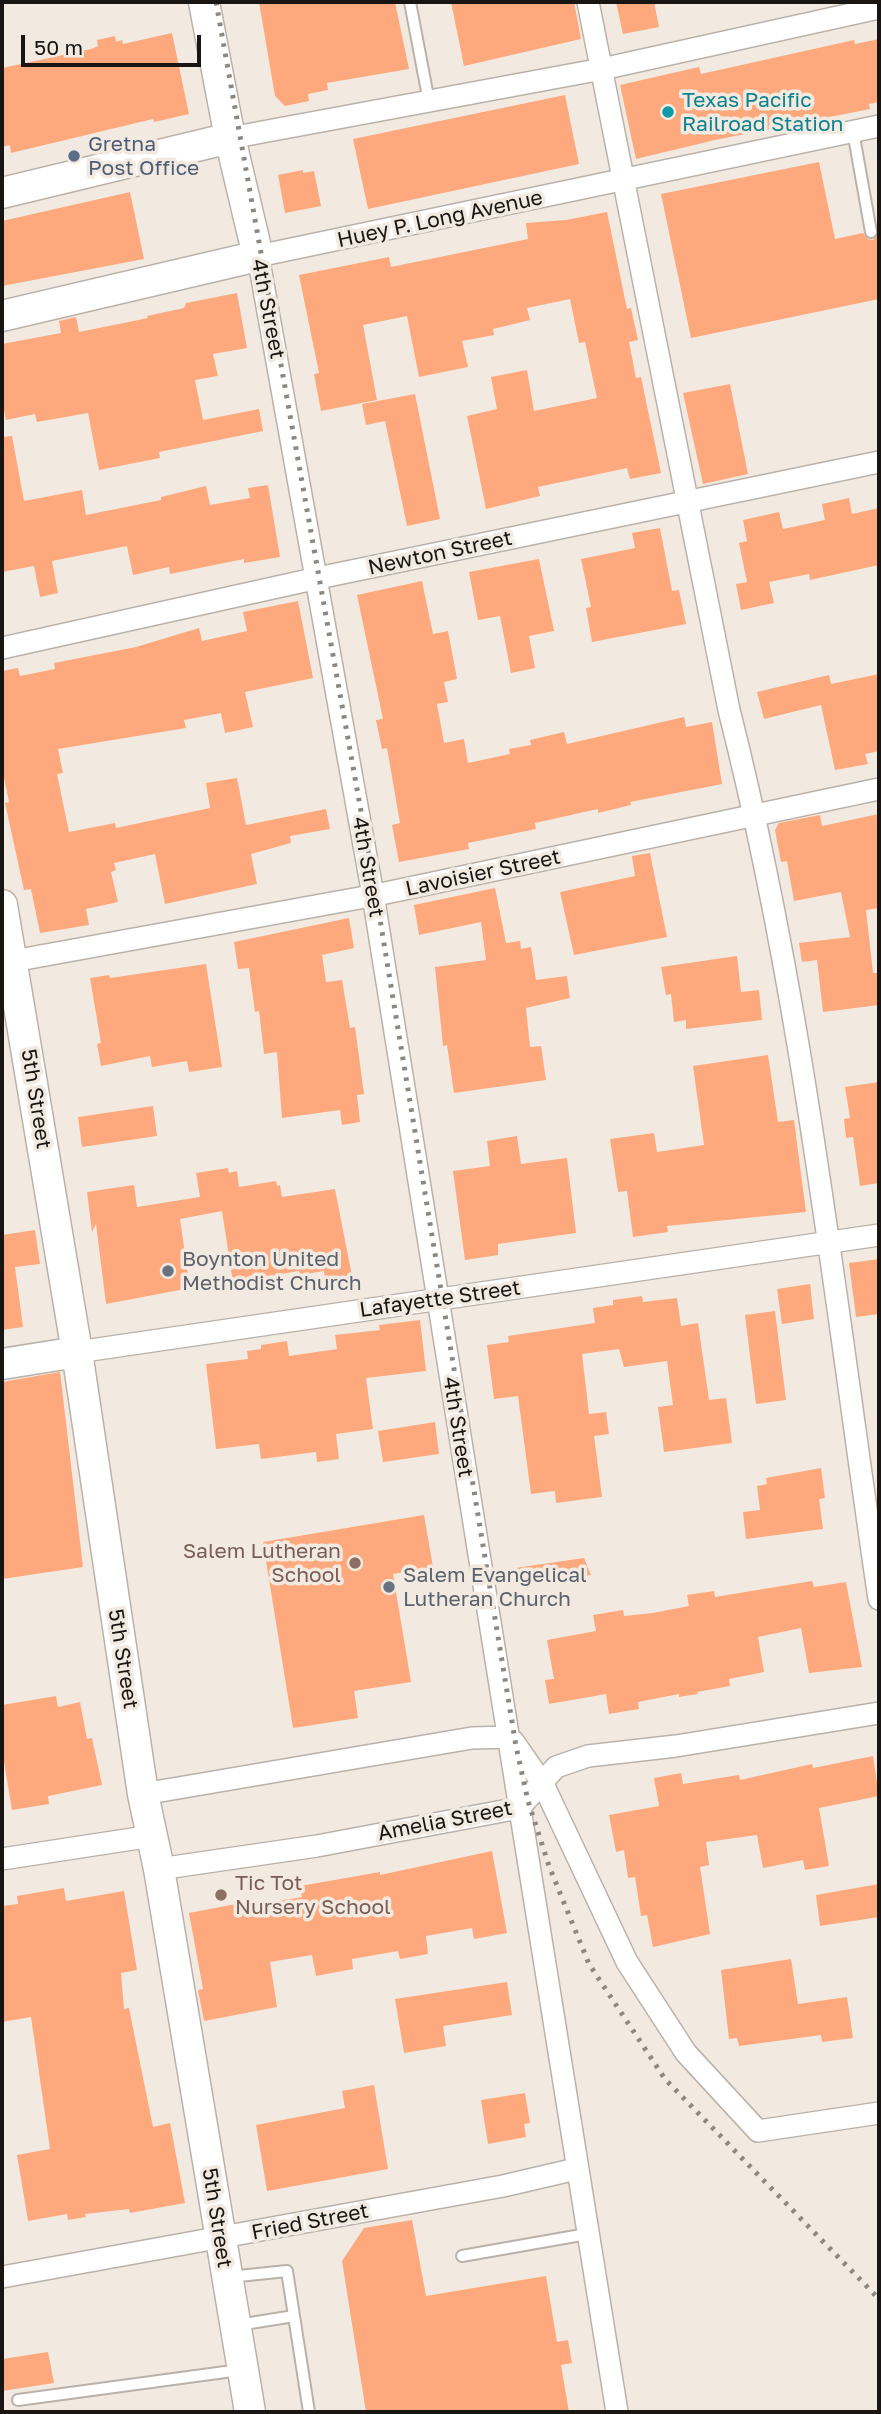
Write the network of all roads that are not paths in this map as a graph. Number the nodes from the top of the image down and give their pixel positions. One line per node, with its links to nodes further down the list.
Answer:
1 (204, 2): 9 (main road, 4th Street)
2 (410, 2): 6 (lane)
3 (588, 2): 5 (street)
4 (879, 8): 5 (street)
5 (602, 69): 6 (street); 10 (street)
6 (429, 102): 9 (street)
7 (879, 126): 8 (street, Huey P. Long Avenue)
8 (853, 131): 10 (street, Huey P. Long Avenue); 12 (lane)
9 (230, 138): 11 (main road); 13 (main road, 4th Street)
10 (625, 179): 13 (street, Huey P. Long Avenue); 16 (street)
11 (2, 193)
12 (871, 232)
13 (258, 256): 14 (main road, Huey P. Long Avenue); 17 (street, 4th Street)
14 (2, 316)
15 (879, 462): 16 (street, Newton Street)
16 (690, 500): 17 (street, Newton Street); 20 (street)
17 (318, 578): 18 (street, Newton Street); 21 (street, 4th Street)
18 (2, 648)
19 (879, 789): 20 (street, Lavoisier Street)
20 (756, 816): 21 (street, Lavoisier Street); 25 (street)
21 (373, 895): 23 (street, Lavoisier Street); 26 (street, 4th Street)
22 (2, 905): 23 (main road, 5th Street)
23 (7, 962): 27 (main road, 5th Street)
24 (879, 1235): 25 (street, Lafayette Street)
25 (827, 1243): 26 (street, Lafayette Street); 29 (street)
26 (438, 1299): 27 (street, Lafayette Street); 31 (street, 4th Street)
27 (77, 1352): 28 (main road, Lafayette Street); 33 (main road, 5th Street)
28 (2, 1364)
29 (879, 1599)
30 (879, 1713): 32 (street, Amelia Street)
31 (509, 1737): 32 (street); 33 (street); 34 (street, 4th Street)
32 (543, 1784): 34 (street, Amelia Street); 38 (street)
33 (143, 1794): 35 (main road, 5th Street)
34 (519, 1808): 37 (street, Amelia Street); 39 (street, 4th Street)
35 (152, 1836): 36 (street); 37 (main road, 5th Street)
36 (2, 1859)
37 (159, 1869): 41 (main road, 5th Street)
38 (879, 2113)
39 (576, 2169): 40 (street, 4th Street); 41 (street, Fried Street)
40 (587, 2234): 42 (lane); 51 (street, 4th Street)
41 (220, 2239): 43 (street, Fried Street); 44 (main road, 5th Street)
42 (462, 2256)
43 (2, 2277)
44 (227, 2278): 45 (lane); 46 (main road, 5th Street)
45 (295, 2316): 46 (lane); 50 (lane)
46 (235, 2325): 47 (main road, 5th Street)
47 (243, 2370): 48 (lane); 49 (main road, 5th Street)
48 (18, 2400)
49 (250, 2412)
50 (309, 2412)
51 (617, 2412)

